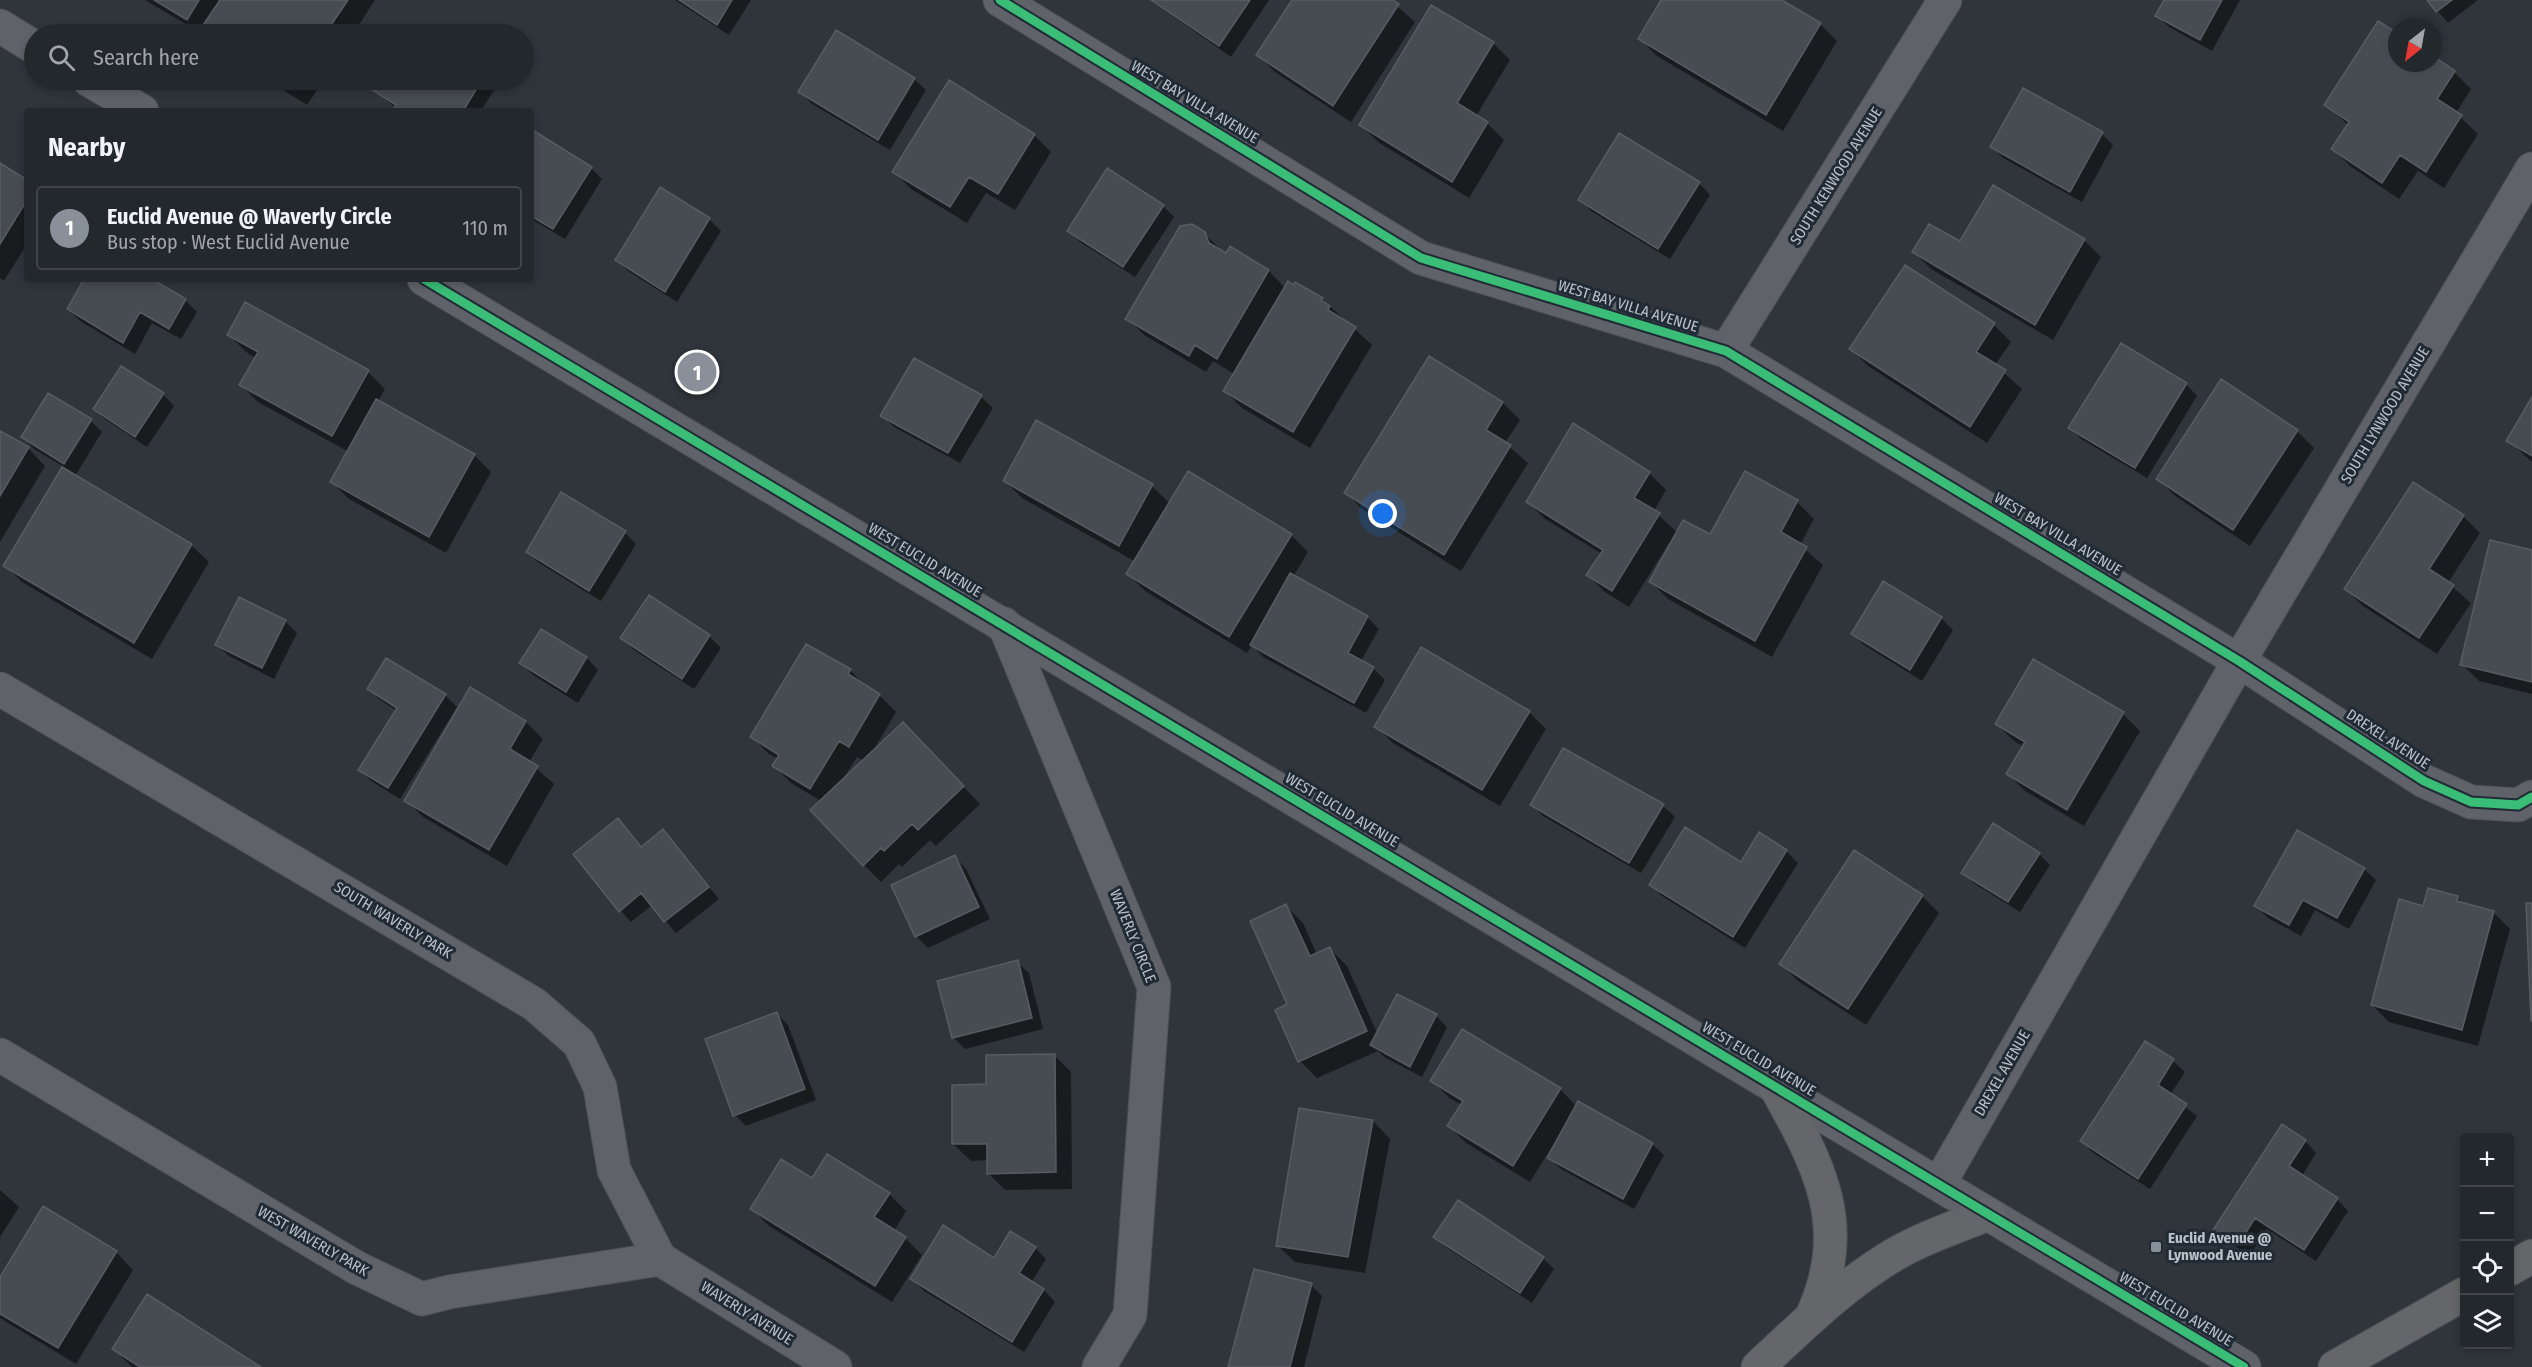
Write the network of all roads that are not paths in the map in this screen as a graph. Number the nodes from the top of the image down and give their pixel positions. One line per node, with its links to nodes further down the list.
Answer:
1 (1000, 0): 9 (street, WEST BAY VILLA AVENUE)
2 (1946, 0): 9 (street, SOUTH KENWOOD AVENUE)
3 (0, 26): 4 (street)
4 (24, 41)
5 (106, 90): 6 (street)
6 (137, 108)
7 (2532, 169): 11 (street, SOUTH LYNWOOD AVENUE)
8 (429, 282): 10 (street, WEST EUCLID AVENUE)
9 (1726, 351): 11 (street, WEST BAY VILLA AVENUE)
10 (1004, 624): 15 (street, WEST EUCLID AVENUE); 24 (street, WAVERLY CIRCLE)
11 (2239, 661): 13 (street, DREXEL AVENUE); 16 (street, DREXEL AVENUE)
12 (0, 689): 19 (street, SOUTH WAVERLY PARK)
13 (2532, 797)
14 (0, 1055): 19 (street, WEST WAVERLY PARK)
15 (1775, 1086): 16 (street, WEST EUCLID AVENUE); 22 (highway)
16 (1939, 1184): 17 (street, WEST EUCLID AVENUE)
17 (1988, 1214): 22 (highway); 26 (street, WEST EUCLID AVENUE)
18 (2532, 1256): 20 (highway)
19 (660, 1259): 23 (street, WAVERLY AVENUE)
20 (2514, 1267)
21 (2462, 1295): 27 (highway)
22 (1811, 1318): 25 (highway)
23 (835, 1367)
24 (1099, 1367)
25 (1758, 1367)
26 (2244, 1367)
27 (2335, 1367)

